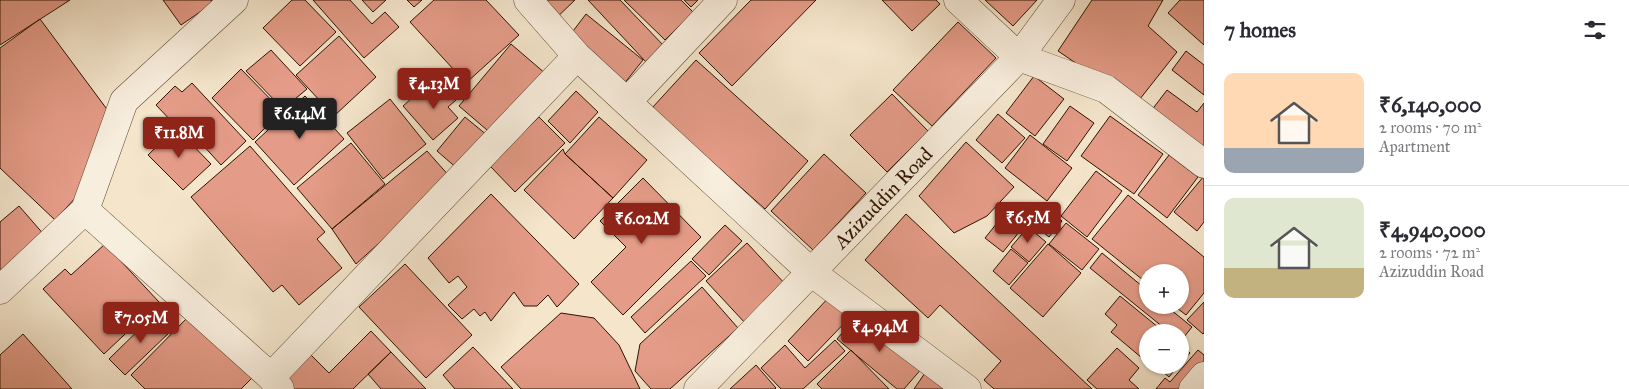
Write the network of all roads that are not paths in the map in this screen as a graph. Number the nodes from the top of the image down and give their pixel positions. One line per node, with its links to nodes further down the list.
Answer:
1 (234, 0): 10 (street)
2 (528, 0): 6 (street)
3 (723, 0): 8 (street)
4 (958, 0): 7 (street)
5 (1061, 0): 7 (street, Azizuddin Road)
6 (577, 56): 8 (street); 14 (street)
7 (1019, 57): 9 (street); 11 (street, Azizuddin Road)
8 (627, 102): 11 (street)
9 (1204, 164)
10 (85, 210): 12 (street); 14 (street)
11 (811, 272): 15 (street, Azizuddin Road); 16 (street)
12 (0, 290)
13 (1204, 376): 17 (street)
14 (275, 383)
15 (698, 389)
16 (967, 389)
17 (1193, 389)

